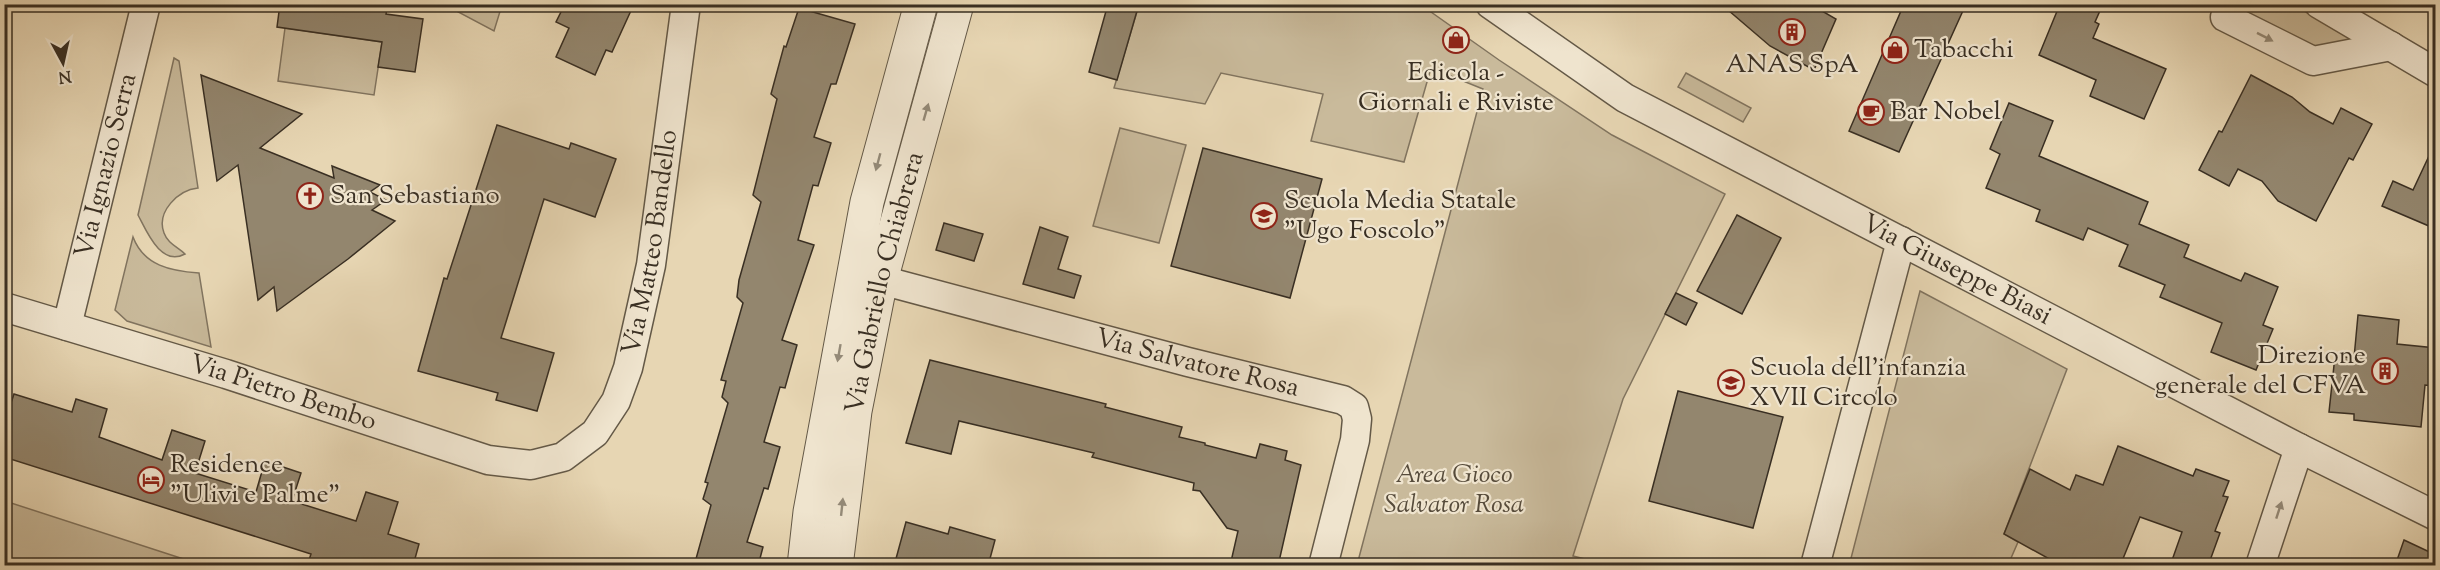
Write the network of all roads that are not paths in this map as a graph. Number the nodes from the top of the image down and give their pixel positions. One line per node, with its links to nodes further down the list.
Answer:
1 (146, 4): 13 (street, Via Ignazio Serra)
2 (686, 4): 15 (street, Via Matteo Bandello)
3 (921, 4): 17 (street, Via Gabriello Chiabrera, one-way to 17)
4 (957, 4): 11 (street, Via Gabriello Chiabrera, one-way to 4)
5 (1490, 4): 10 (street, Via Giuseppe Biasi)
6 (2231, 4): 8 (street, one-way to 8)
7 (2319, 4): 8 (street)
8 (2391, 46): 9 (street)
9 (2436, 73)
10 (1901, 241): 14 (street, Via Giuseppe Biasi); 20 (street)
11 (880, 280): 18 (street, Via Gabriello Chiabrera, one-way to 11); 19 (street, Via Salvatore Rosa)
12 (4, 307): 13 (street, Via Pietro Bembo)
13 (67, 326): 15 (street, Via Pietro Bembo)
14 (2299, 448): 16 (street, Via Giuseppe Biasi); 21 (street, one-way to 14)
15 (563, 457)
16 (2436, 516)
17 (804, 566)
18 (836, 566)
19 (1323, 566)
20 (1815, 566)
21 (2260, 566)

